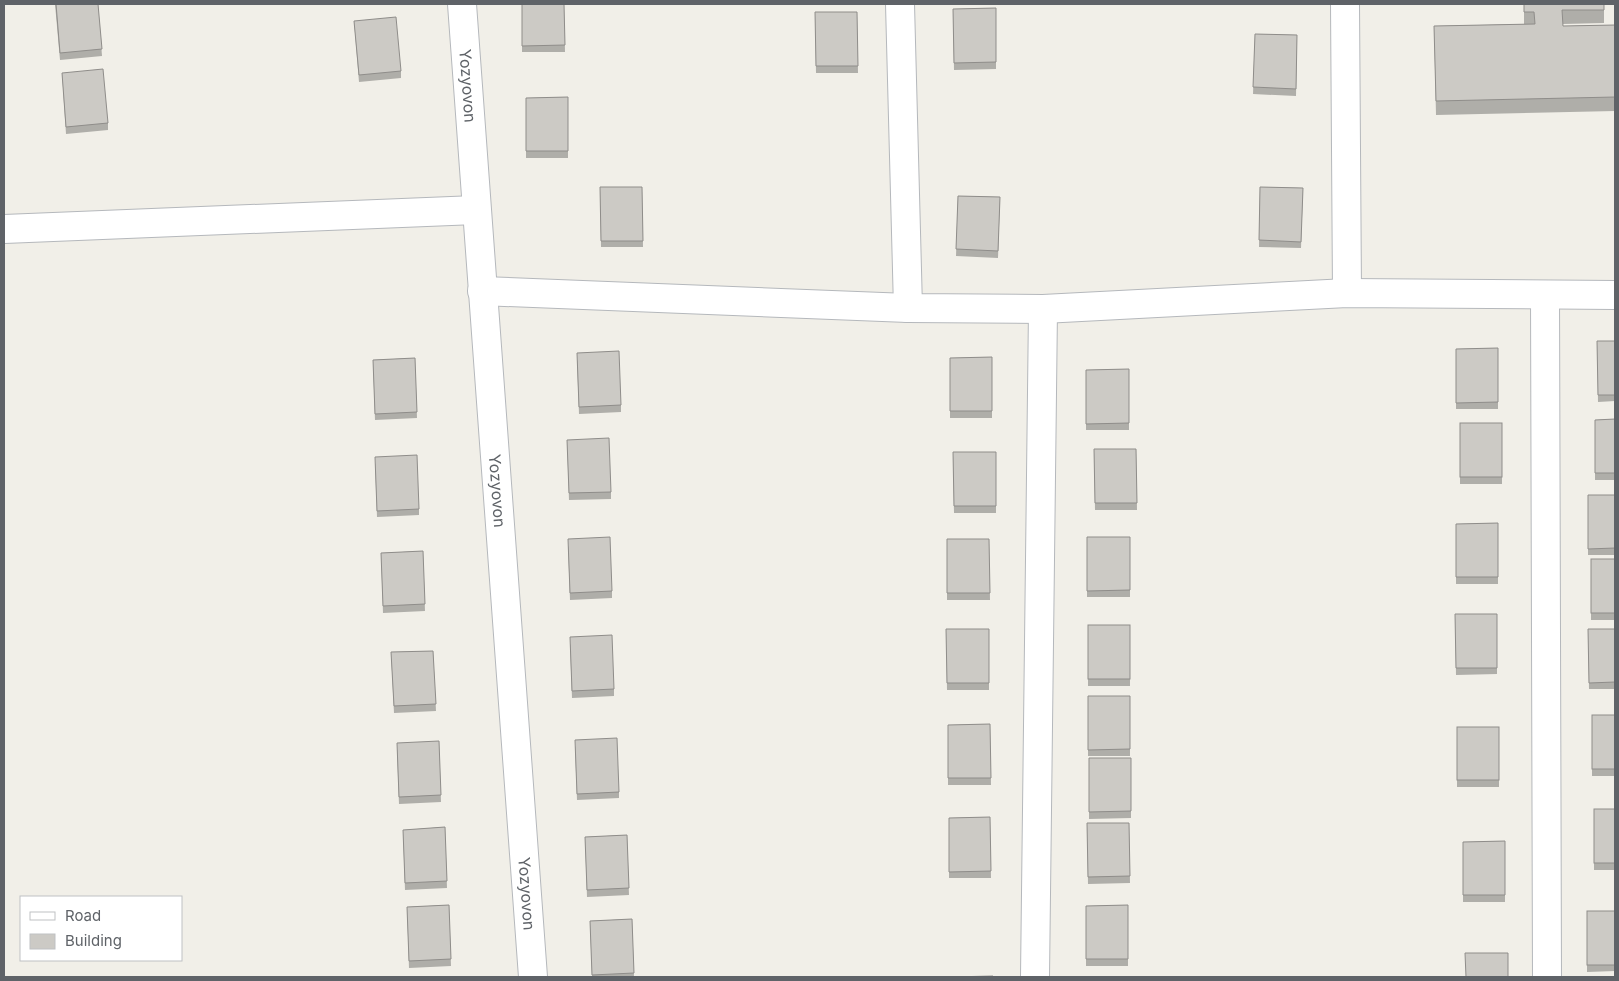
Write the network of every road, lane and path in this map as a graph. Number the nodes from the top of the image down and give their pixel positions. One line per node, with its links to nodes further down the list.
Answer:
1 (462, 4): 4 (street, Yozyovon)
2 (900, 4): 10 (street)
3 (1345, 4): 7 (street)
4 (476, 210): 5 (street); 6 (street, Yozyovon)
5 (4, 229)
6 (482, 291): 10 (street); 12 (street, Yozyovon)
7 (1347, 293): 8 (street); 11 (street)
8 (1544, 295): 9 (street); 14 (street)
9 (1615, 295)
10 (908, 308): 11 (street)
11 (1043, 309): 13 (street)
12 (533, 977)
13 (1035, 977)
14 (1548, 977)

